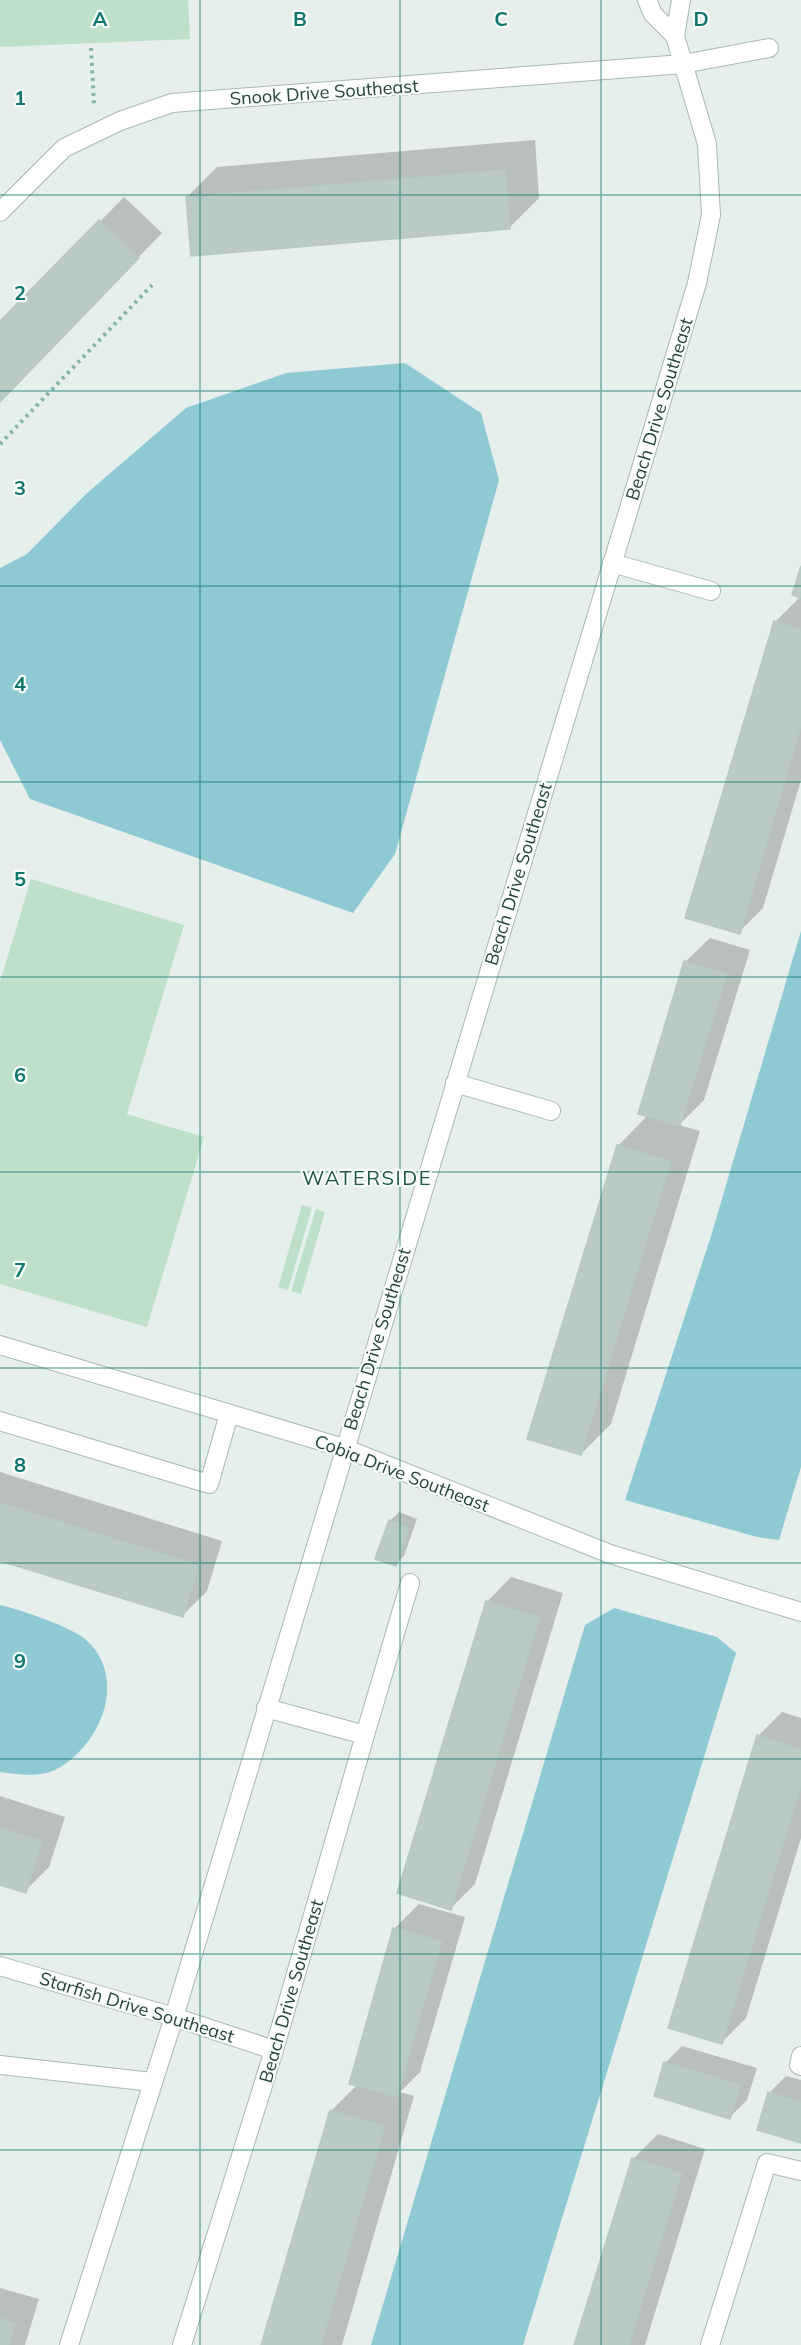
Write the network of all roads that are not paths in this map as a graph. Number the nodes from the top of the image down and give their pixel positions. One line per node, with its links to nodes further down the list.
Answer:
1 (647, 0): 3 (street, Beach Drive Southeast)
2 (681, 0): 3 (street, Beach Drive Southeast)
3 (675, 36): 5 (street, Beach Drive Southeast)
4 (769, 48): 5 (street, Snook Drive Southeast)
5 (683, 64): 6 (street, Snook Drive Southeast); 7 (street, Beach Drive Southeast)
6 (0, 212)
7 (612, 563): 8 (street); 9 (street, Beach Drive Southeast)
8 (711, 591)
9 (455, 1083): 10 (street); 14 (street, Beach Drive Southeast)
10 (550, 1111)
11 (0, 1345): 12 (street, Cobia Drive Southeast)
12 (230, 1414): 13 (street); 14 (street, Cobia Drive Southeast)
13 (0, 1420)
14 (344, 1448): 16 (street, Cobia Drive Southeast); 17 (street, Beach Drive Southeast)
15 (411, 1583): 18 (street, Beach Drive Southeast)
16 (801, 1612)
17 (266, 1708): 18 (street); 20 (street, Beach Drive Southeast)
18 (365, 1736): 21 (street, Beach Drive Southeast)
19 (0, 1966): 20 (street, Starfish Drive Southeast)
20 (174, 2017): 21 (street, Starfish Drive Southeast); 25 (street, Beach Drive Southeast)
21 (274, 2050): 28 (street, Beach Drive Southeast)
22 (801, 2056): 24 (street)
23 (0, 2065): 25 (street)
24 (801, 2066)
25 (152, 2082): 27 (street, Beach Drive Southeast)
26 (801, 2171): 29 (street)
27 (69, 2345)
28 (182, 2345)
29 (710, 2345)

